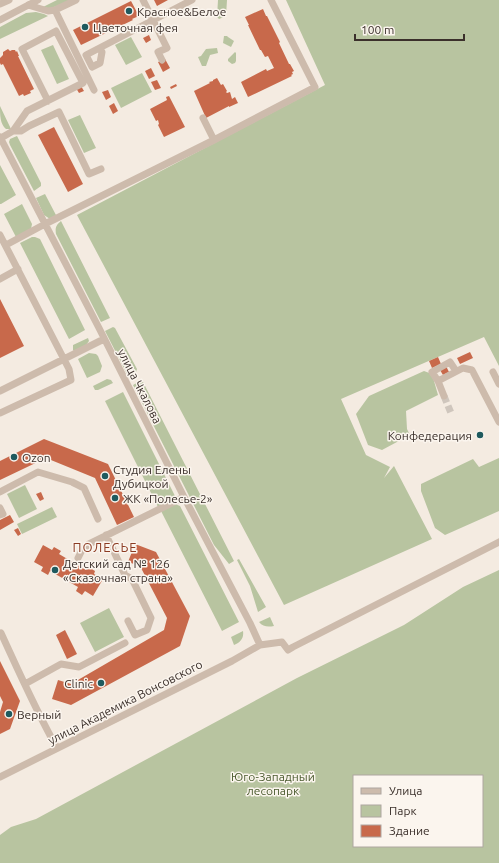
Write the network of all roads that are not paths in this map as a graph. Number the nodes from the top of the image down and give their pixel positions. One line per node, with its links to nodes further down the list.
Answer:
1 (9, 0): 7 (street)
2 (38, 0): 8 (street)
3 (76, 0): 9 (street)
4 (143, 0): 11 (street)
5 (192, 0): 11 (street)
6 (272, 0): 19 (street)
7 (0, 4)
8 (28, 5): 9 (street); 10 (street)
9 (55, 10): 14 (street)
10 (0, 20)
11 (153, 20): 12 (street); 13 (street)
12 (100, 48)
13 (162, 60)
14 (94, 90)
15 (48, 100): 15 (street); 17 (street)
16 (203, 118): 19 (street)
17 (13, 131): 18 (street); 20 (street)
18 (0, 137): 21 (street, улица Чкалова)
19 (214, 140): 21 (street)
20 (101, 169)
21 (45, 224): 23 (street); 26 (street, улица Чкалова)
22 (0, 235): 23 (street)
23 (6, 245): 24 (street)
24 (18, 269): 25 (street); 27 (street)
25 (0, 278)
26 (104, 339): 27 (street); 37 (street, улица Чкалова)
27 (63, 359): 32 (street); 34 (street)
28 (456, 371): 30 (street); 30 (street); 35 (street)
29 (493, 372): 31 (street)
30 (438, 381): 33 (street)
31 (499, 384)
32 (0, 391)
33 (444, 396)
34 (0, 413)
35 (499, 422)
36 (0, 492): 40 (street)
37 (184, 497): 41 (street); 47 (street, улица Чкалова)
38 (0, 508): 39 (street)
39 (0, 515)
40 (98, 519)
41 (106, 535): 43 (street); 44 (street)
42 (499, 542): 47 (street)
43 (78, 558)
44 (128, 621)
45 (0, 634): 48 (street)
46 (125, 643): 48 (street)
47 (260, 645): 49 (street, улица Академика Вонсовского)
48 (25, 684): 49 (street)
49 (57, 748): 50 (street, улица Академика Вонсовского)
50 (0, 777)

